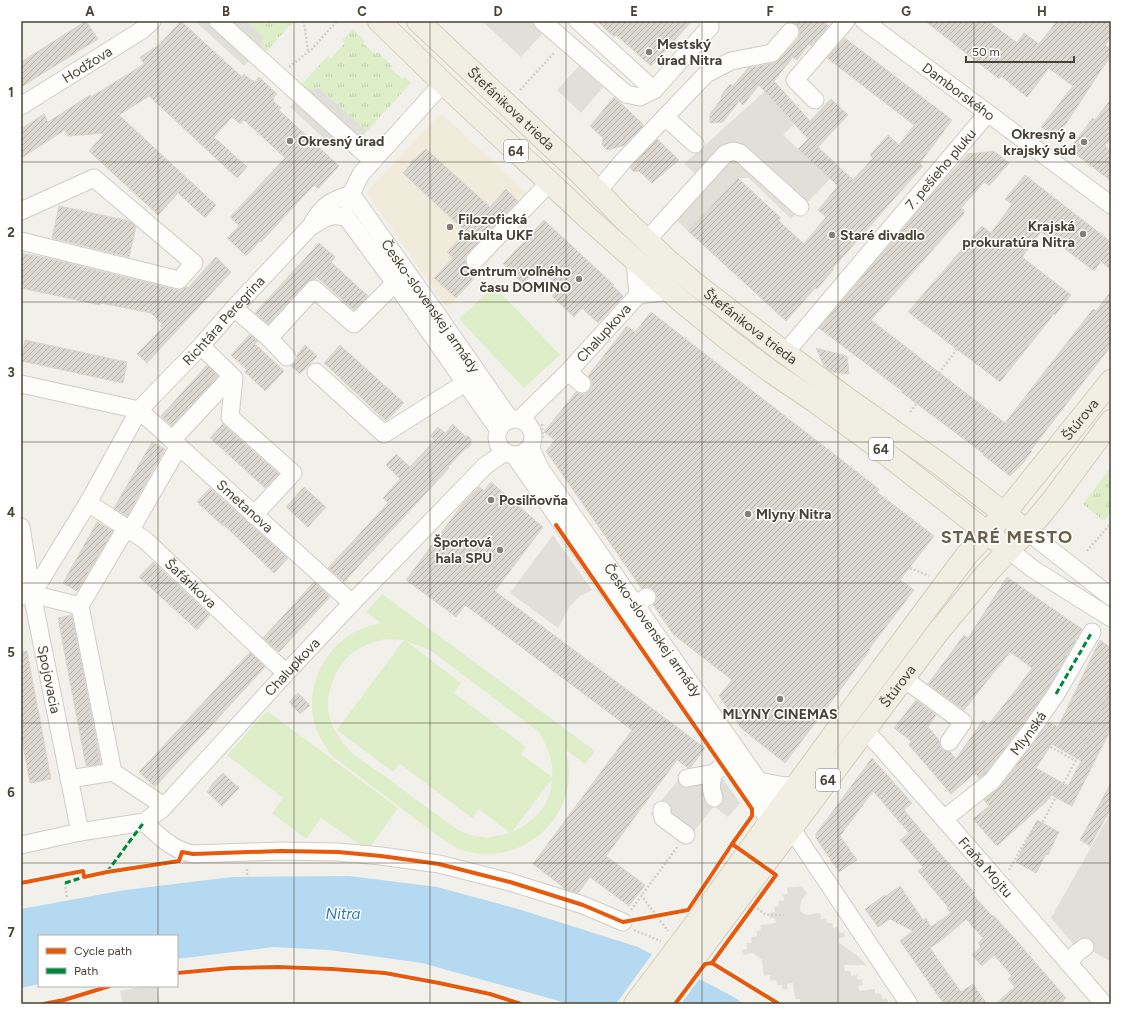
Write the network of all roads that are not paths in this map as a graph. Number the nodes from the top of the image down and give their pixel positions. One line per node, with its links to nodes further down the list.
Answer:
1 (152, 21): 15 (street, Hodžova)
2 (218, 21): 19 (street)
3 (379, 21): 12 (main road, Štefánikova trieda / 64)
4 (418, 21): 11 (main road, Štefánikova trieda / 64)
5 (542, 21): 13 (street)
6 (578, 21): 13 (street)
7 (708, 21): 13 (street)
8 (846, 21): 14 (street)
9 (864, 21): 16 (street, Damborského)
10 (790, 32): 17 (street)
11 (462, 63): 12 (main road); 21 (main road, Štefánikova trieda / 64)
12 (443, 83): 19 (street); 20 (main road, Štefánikova trieda / 64)
13 (654, 90)
14 (815, 100)
15 (21, 106)
16 (987, 114): 23 (street, Damborského); 38 (street, 7. pešieho pluku)
17 (665, 116): 18 (street); 21 (street)
18 (695, 144)
19 (373, 161): 22 (street)
20 (550, 182): 30 (street); 31 (main road, Štefánikova trieda / 64)
21 (598, 191): 28 (main road, Štefánikova trieda / 64)
22 (351, 194): 26 (street); 27 (street); 50 (street, Česko-slovenskej armády)
23 (1111, 205)
24 (800, 207): 28 (street)
25 (21, 211): 29 (street)
26 (347, 218): 27 (street, Richtára Peregrina); 32 (street, Česko-slovenskej armády)
27 (309, 228): 35 (street, Richtára Peregrina)
28 (647, 240): 38 (main road, Štefánikova trieda / 64)
29 (21, 241)
30 (475, 260)
31 (635, 260): 33 (main road, Štefánikova trieda / 64); 34 (street)
32 (395, 282): 36 (street); 45 (street, Česko-slovenskej armády)
33 (669, 291): 34 (street, Chalupkova); 40 (main road, Štefánikova trieda / 64)
34 (638, 295): 42 (street, Chalupkova)
35 (234, 308): 36 (street); 37 (street, Richtára Peregrina)
36 (269, 338): 39 (street)
37 (201, 346): 48 (street, Richtára Peregrina); 54 (street)
38 (785, 353): 40 (main road); 53 (main road, Štefánikova trieda / 64)
39 (287, 357)
40 (770, 370): 58 (main road, Štefánikova trieda / 64)
41 (316, 372): 45 (street)
42 (568, 372): 47 (street); 50 (street, Chalupkova)
43 (227, 381): 51 (street)
44 (1111, 381): 53 (main road, Štúrova)
45 (465, 383): 50 (street, Česko-slovenskej armády)
46 (21, 384): 48 (street)
47 (582, 384)
48 (139, 410): 51 (street, Smetanova); 52 (street, Richtára Peregrina)
49 (1111, 421): 57 (main road, Štúrova)
50 (511, 435): 60 (street, Česko-slovenskej armády); 60 (street, Česko-slovenskej armády); 63 (street, Chalupkova)
51 (176, 443): 54 (street, Smetanova); 56 (street)
52 (88, 503): 56 (street, Šafárikova); 61 (street, Richtára Peregrina)
53 (1004, 514): 57 (main road, Štefánikova trieda / 64); 58 (main road, 64)
54 (254, 515): 63 (street, Smetanova)
55 (21, 527): 61 (street, Spojovacia)
56 (128, 529): 64 (street); 67 (street, Šafárikova)
57 (1026, 531): 59 (main road, Štúrova / 64); 62 (street, Štefánikova trieda)
58 (987, 533): 59 (main road, 64); 77 (main road, Štúrova / 64)
59 (1009, 550): 65 (street); 68 (main road, Štúrova / 64)
60 (622, 585): 71 (street, Česko-slovenskej armády); 76 (street, Česko-slovenskej armády)
61 (27, 595): 64 (street); 75 (street, Spojovacia)
62 (1111, 597)
63 (352, 603): 67 (street, Chalupkova)
64 (80, 606): 72 (street)
65 (1111, 618)
66 (1092, 632): 82 (street, Mlynská)
67 (286, 673): 79 (street, Chalupkova)
68 (903, 678): 69 (main road, Štúrova / 64); 70 (street)
69 (865, 731): 82 (street, Fraňa Mojtu); 85 (main road, Štúrova / 64)
70 (949, 742)
71 (728, 762): 73 (street); 81 (street, Česko-slovenskej armády)
72 (113, 772): 75 (street); 79 (street)
73 (714, 774): 74 (street); 78 (street)
74 (687, 778)
75 (69, 779): 84 (street, Spojovacia)
76 (759, 781): 77 (street); 81 (street, Česko-slovenskej armády)
77 (797, 785): 81 (main road, Štúrova / 64)
78 (714, 798)
79 (164, 806): 83 (street, Chalupkova)
80 (662, 810): 86 (street)
81 (775, 816): 85 (main road); 89 (main road, Štúrova / 64)
82 (944, 819): 91 (street, Fraňa Mojtu)
83 (144, 822): 84 (street, Chalupkova); 88 (street)
84 (80, 832): 87 (street, Chalupkova)
85 (788, 833): 89 (main road, Štúrova / 64); 94 (street)
86 (686, 835)
87 (21, 845)
88 (622, 923)
89 (675, 946): 92 (main road, 64); 93 (main road, 64)
90 (1085, 947): 91 (street)
91 (1068, 963): 95 (street, Fraňa Mojtu)
92 (635, 1004)
93 (660, 1004)
94 (909, 1004)
95 (1104, 1004)

